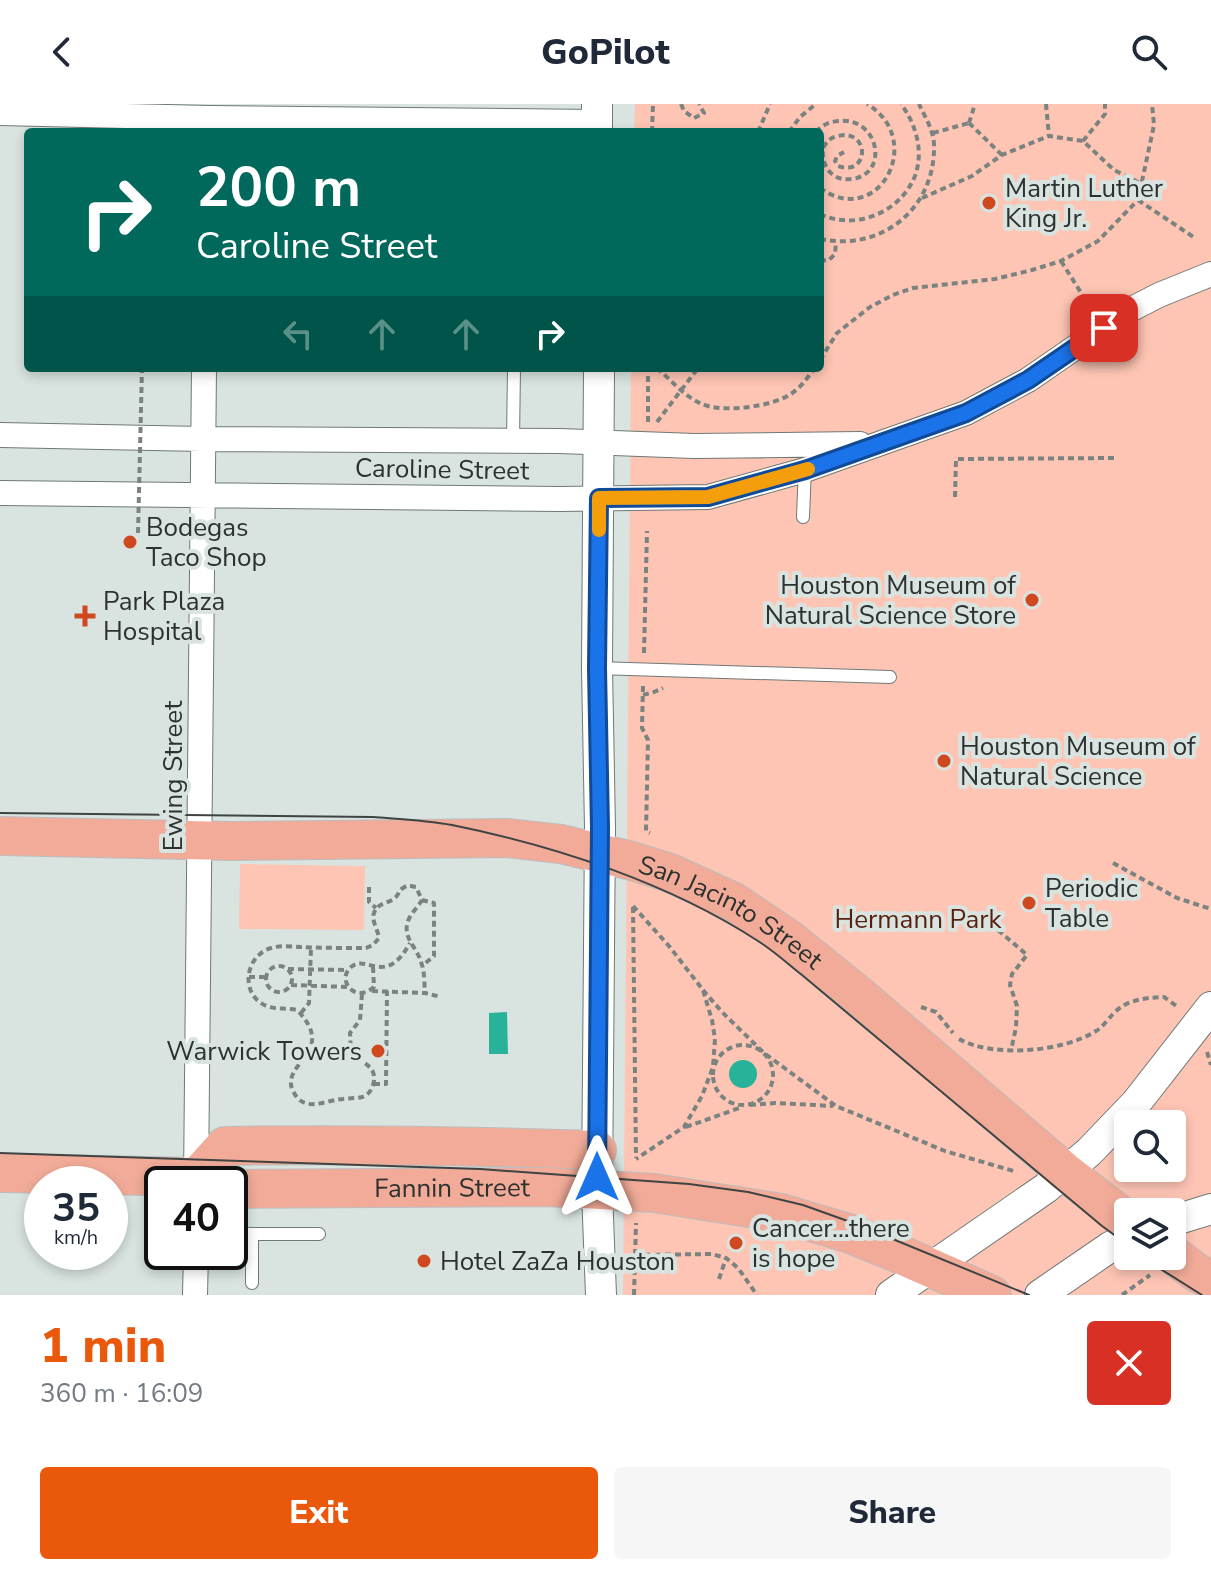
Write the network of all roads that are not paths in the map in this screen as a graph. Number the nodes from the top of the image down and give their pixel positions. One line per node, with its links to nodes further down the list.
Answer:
1 (0, 113): 2 (street)
2 (209, 118): 4 (street)
3 (597, 119): 4 (street)
4 (506, 120)
5 (1211, 274): 14 (street, Caroline Street)
6 (204, 372): 10 (street, Ewing Street)
7 (514, 372): 11 (lane)
8 (599, 372): 12 (street)
9 (0, 435): 10 (street, Caroline Street)
10 (203, 439): 11 (street, Caroline Street); 17 (street, Ewing Street)
11 (513, 441): 12 (street, Caroline Street)
12 (600, 442): 13 (street, Caroline Street); 18 (street)
13 (806, 443): 14 (street, Caroline Street); 15 (lane)
14 (875, 444): 15 (street, Caroline Street)
15 (805, 470): 18 (street, Caroline Street); 19 (lane)
16 (0, 493): 17 (street, Caroline Street)
17 (202, 495): 18 (street, Caroline Street); 23 (street, Ewing Street)
18 (599, 498): 20 (street)
19 (803, 517)
20 (597, 668): 21 (lane); 24 (street)
21 (890, 677)
22 (0, 836): 23 (main road, San Jacinto Street)
23 (200, 841): 24 (main road, San Jacinto Street); 27 (street, Ewing Street)
24 (599, 853): 26 (street); 29 (main road, San Jacinto Street)
25 (1211, 1007): 29 (street)
26 (597, 1150): 28 (main road); 33 (street)
27 (207, 1166)
28 (216, 1166)
29 (1065, 1172): 35 (main road, San Jacinto Street); 41 (street)
30 (0, 1173): 31 (main road, Fannin Street)
31 (144, 1180)
32 (248, 1183): 33 (main road, Fannin Street)
33 (597, 1191): 41 (main road, Fannin Street); 47 (street)
34 (1211, 1209): 36 (street)
35 (1114, 1210)
36 (1186, 1217)
37 (248, 1234): 38 (lane)
38 (252, 1234): 39 (lane); 45 (lane)
39 (319, 1234)
40 (1114, 1245): 50 (street)
41 (929, 1268): 48 (street); 49 (main road, Fannin Street)
42 (196, 1270): 46 (street)
43 (1185, 1270): 44 (main road)
44 (1211, 1280)
45 (252, 1283)
46 (195, 1295)
47 (601, 1295)
48 (891, 1295)
49 (992, 1295)
50 (1040, 1295)

